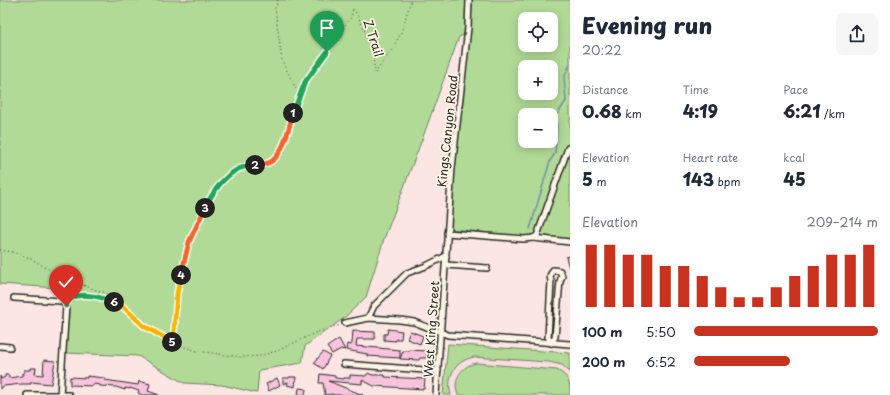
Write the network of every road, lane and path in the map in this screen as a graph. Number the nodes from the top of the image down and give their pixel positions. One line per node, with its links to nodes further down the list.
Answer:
1 (278, 0): 4 (path)
2 (411, 0): 4 (path, Z Trail)
3 (469, 0): 6 (street, Kings Canyon Road)
4 (299, 96): 19 (path)
5 (568, 148): 7 (street)
6 (447, 233): 7 (street); 10 (street, Kings Canyon Road)
7 (533, 238): 8 (street)
8 (570, 242)
9 (0, 250): 14 (path)
10 (446, 256): 11 (street, Kings Canyon Road); 16 (street)
11 (446, 265): 12 (street); 18 (street, West King Street)
12 (488, 268)
13 (14, 298): 15 (street)
14 (120, 304): 15 (path); 19 (path)
15 (66, 306): 26 (street)
16 (368, 318): 17 (street); 18 (street)
17 (345, 323): 19 (path)
18 (441, 332): 20 (street); 25 (street, West King Street)
19 (173, 343)
20 (551, 343): 20 (street); 21 (street)
21 (570, 344)
22 (0, 346): 23 (street)
23 (10, 346)
24 (344, 364): 25 (street)
25 (438, 371): 29 (street, West King Street)
26 (60, 394): 27 (street); 28 (street)
27 (28, 395)
28 (68, 395)
29 (436, 395)

